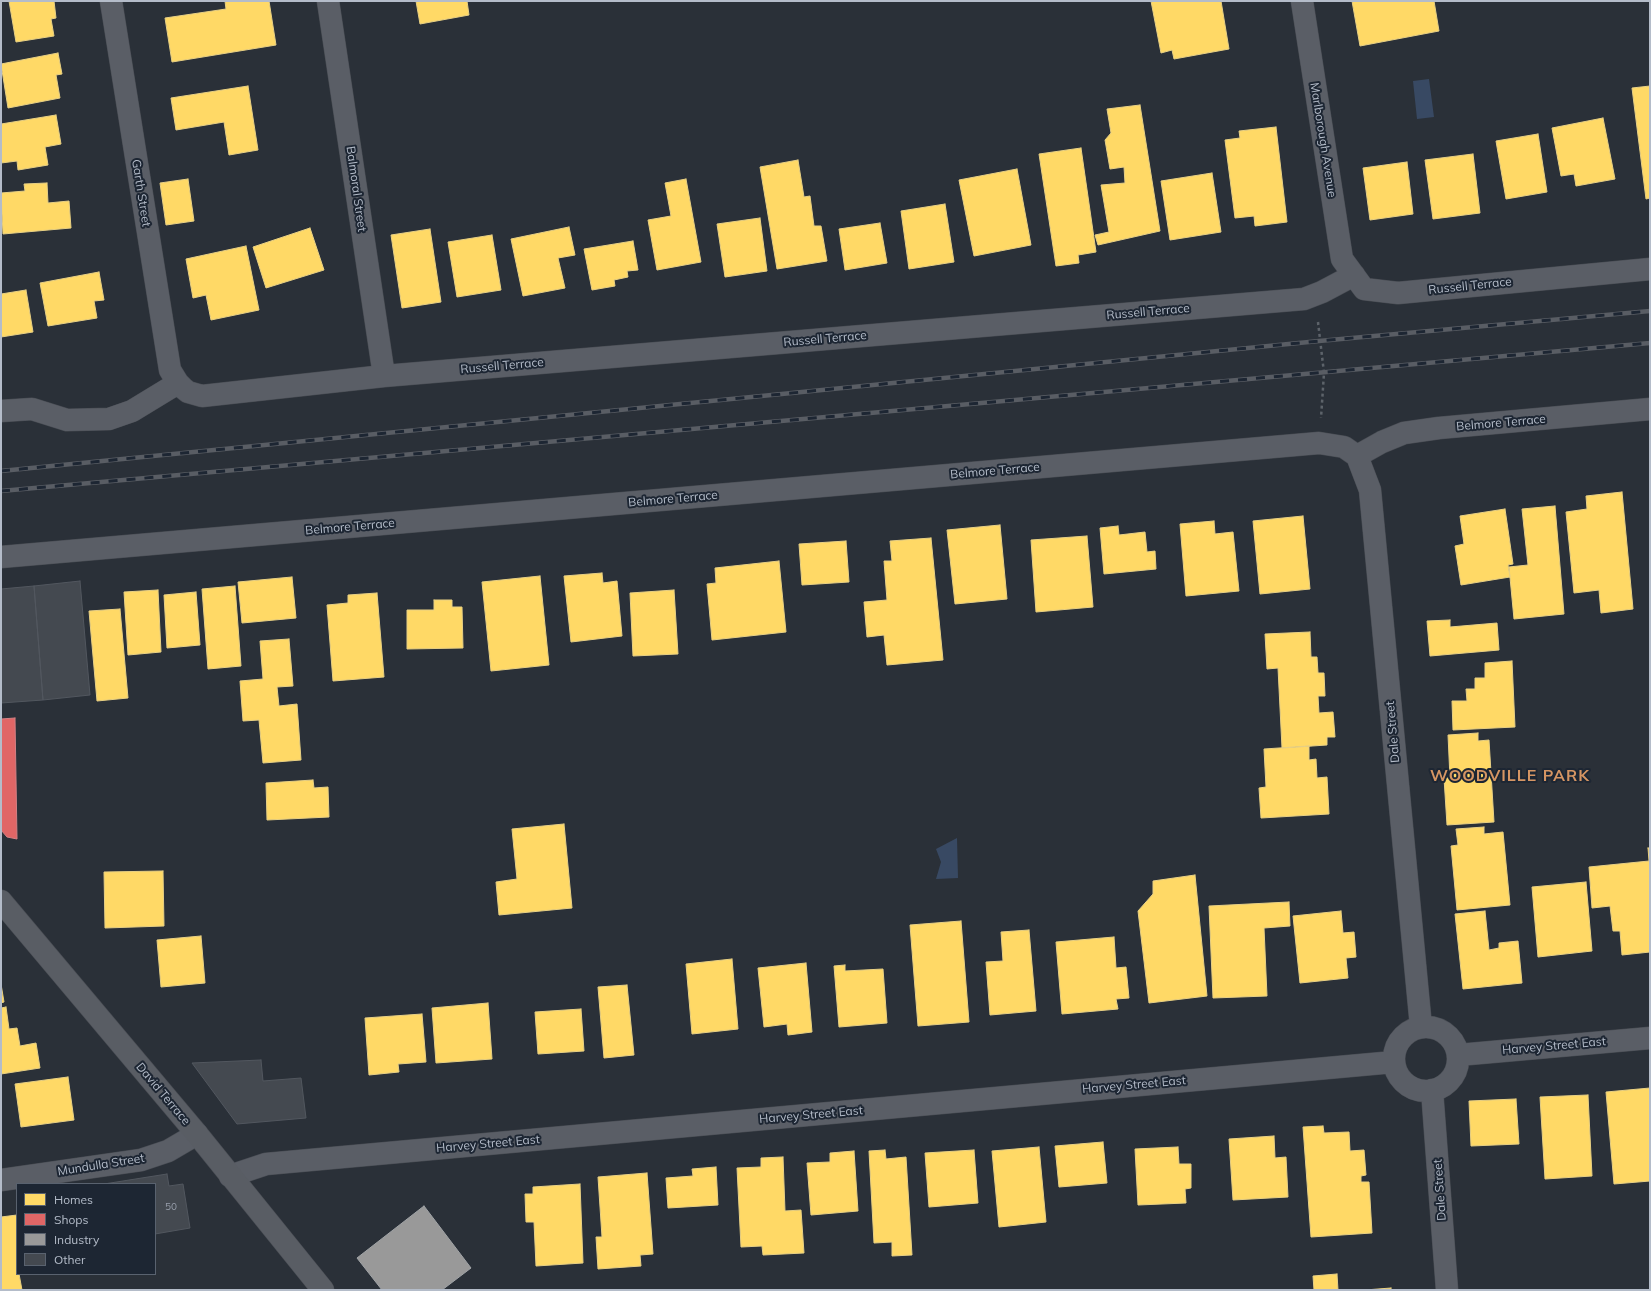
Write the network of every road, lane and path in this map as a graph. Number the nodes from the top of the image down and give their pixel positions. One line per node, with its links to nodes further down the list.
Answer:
1 (111, 1): 8 (street, Garth Street)
2 (328, 1): 7 (street, Balmoral Street)
3 (1302, 1): 5 (street, Marlborough Avenue)
4 (1650, 269): 5 (street, Russell Terrace)
5 (1354, 275): 7 (street, Russell Terrace)
6 (1318, 317): 11 (path)
7 (384, 376): 8 (street, Russell Terrace)
8 (178, 383): 10 (street)
9 (1650, 409): 12 (street, Belmore Terrace)
10 (1, 411)
11 (1319, 443): 12 (street, Belmore Terrace); 13 (street, Belmore Terrace)
12 (1350, 452): 15 (street, Dale Street)
13 (1, 557)
14 (1, 901): 20 (main road, David Terrace)
15 (1420, 1027): 17 (street); 18 (street)
16 (1650, 1038): 17 (street, Harvey Street East)
17 (1458, 1055): 19 (street)
18 (1394, 1062): 19 (street); 21 (street, Harvey Street East)
19 (1432, 1090): 24 (street, Dale Street)
20 (197, 1134): 21 (main road, David Terrace); 22 (street, Mundulla Street)
21 (230, 1176): 23 (main road, David Terrace)
22 (1, 1180)
23 (324, 1290)
24 (1447, 1290)

